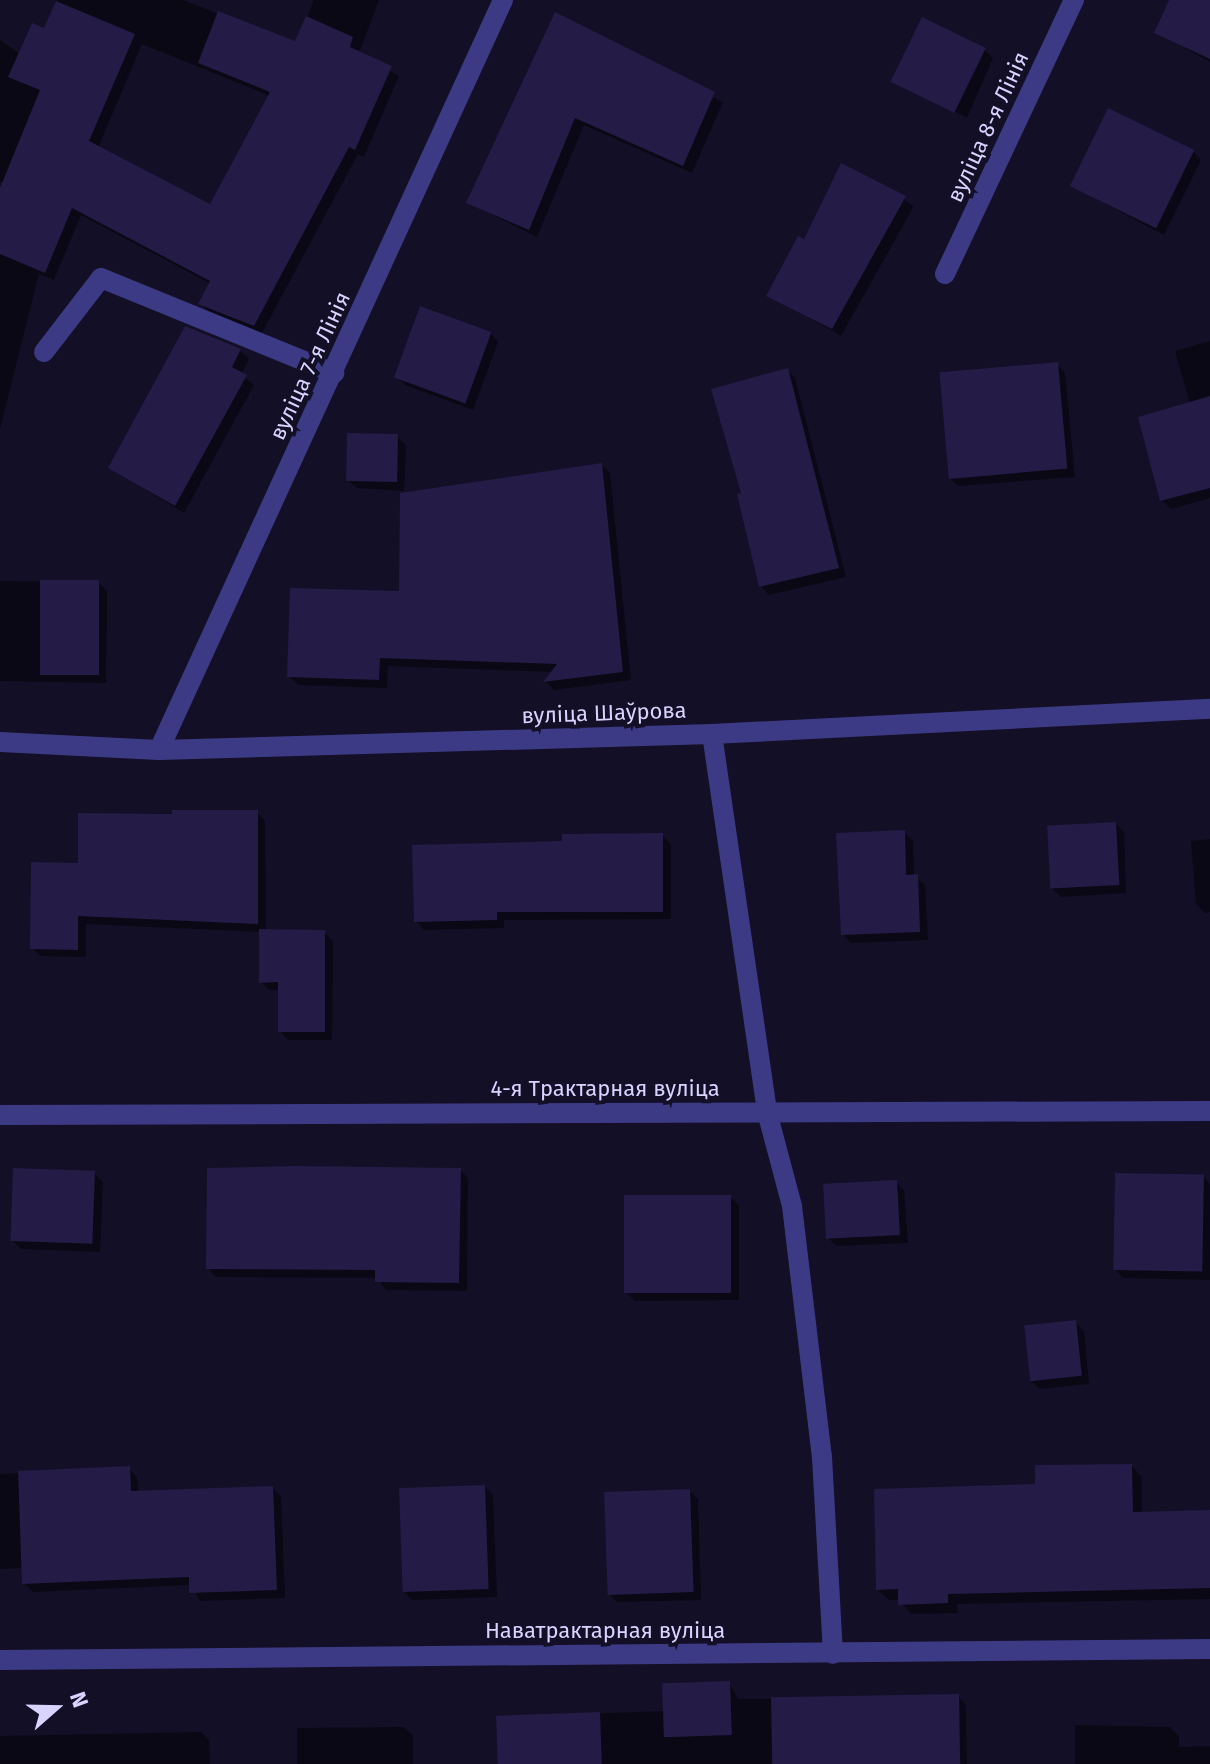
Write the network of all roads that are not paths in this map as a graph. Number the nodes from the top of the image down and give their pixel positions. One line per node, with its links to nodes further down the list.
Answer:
1 (503, 0): 5 (street, вуліца 7-я Лінія)
2 (1074, 0): 3 (street, вуліца 8-я Лінія)
3 (945, 274)
4 (44, 352): 5 (street)
5 (334, 373): 9 (street, вуліца 7-я Лінія)
6 (1210, 709): 7 (street, вуліца Шаўрова)
7 (712, 734): 9 (street, вуліца Шаўрова); 11 (street)
8 (0, 742): 9 (street, вуліца Шаўрова)
9 (159, 750)
10 (1210, 1111): 11 (street, 4-я Трактарная вуліца)
11 (767, 1112): 12 (street, 4-я Трактарная вуліца); 14 (street)
12 (0, 1115)
13 (1210, 1649): 14 (street, Наватрактарная вуліца)
14 (833, 1654): 15 (street, Наватрактарная вуліца)
15 (0, 1660)

